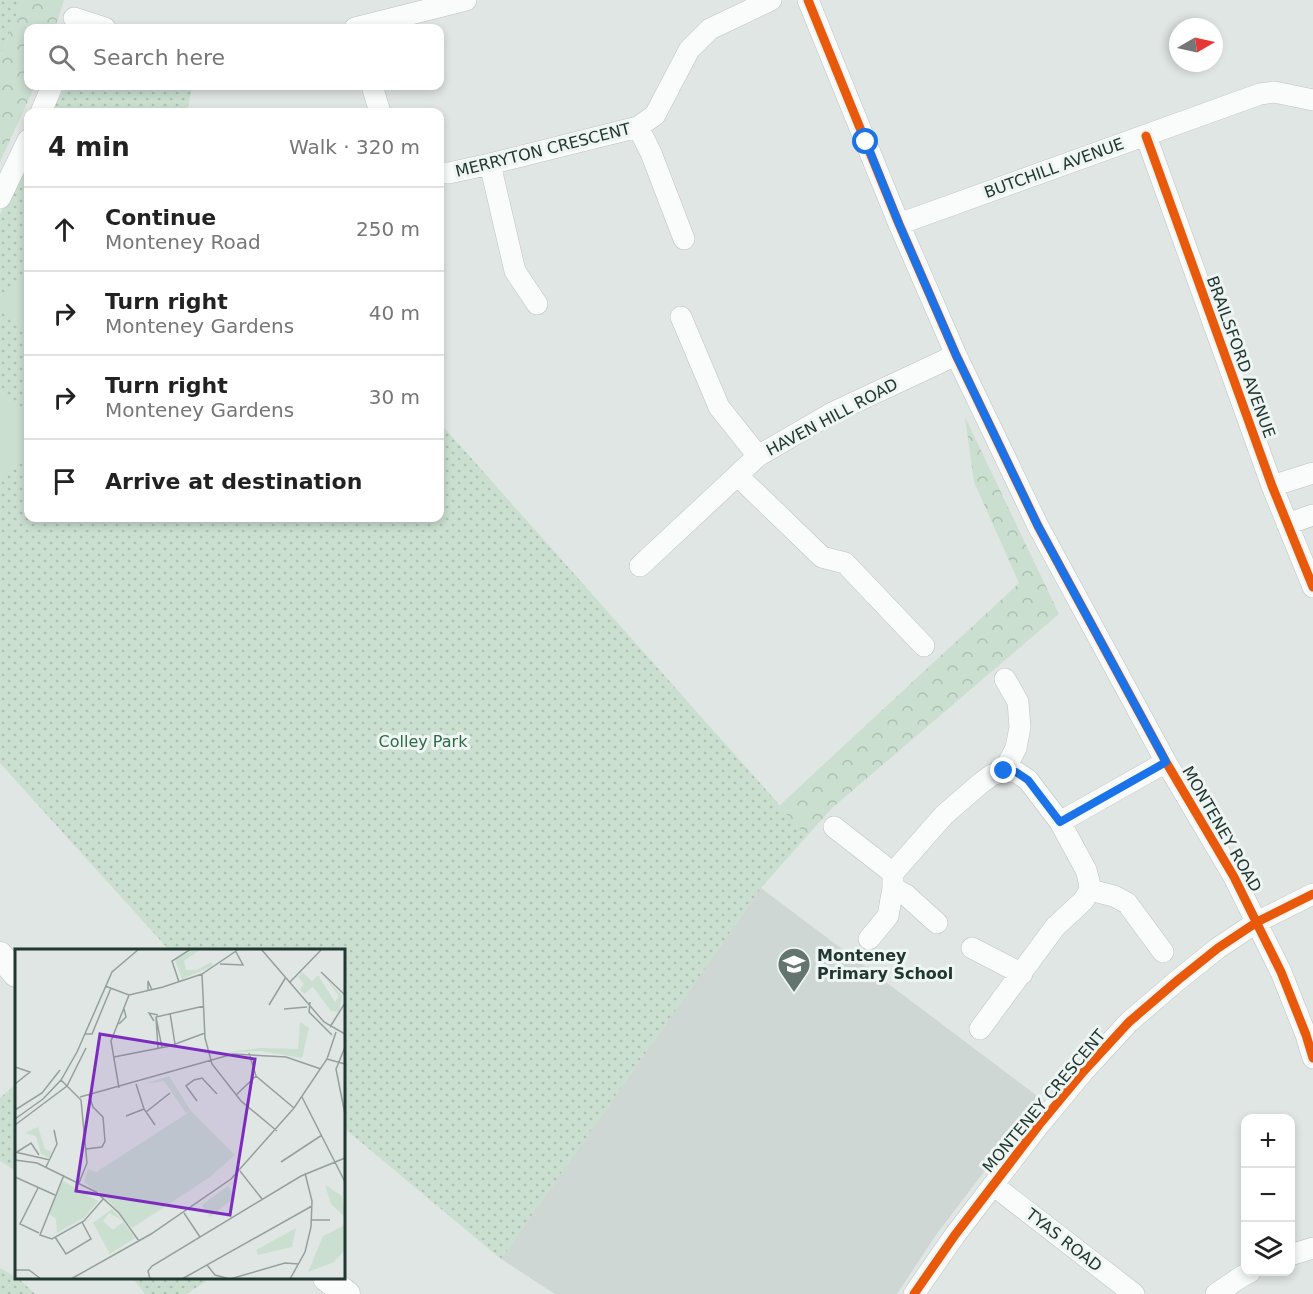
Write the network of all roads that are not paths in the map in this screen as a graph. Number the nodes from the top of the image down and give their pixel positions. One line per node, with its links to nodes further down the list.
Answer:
1 (466, 0): 6 (street)
2 (771, 0): 12 (street, MERRYTON CRESCENT)
3 (808, 0): 18 (street, MONTENEY ROAD)
4 (75, 16): 5 (street)
5 (95, 24)
6 (371, 24)
7 (49, 90): 10 (street)
8 (373, 90): 11 (street)
9 (1313, 100): 13 (street, BUTCHILL AVENUE)
10 (43, 108)
11 (379, 108)
12 (638, 127): 15 (street, MERRYTON CRESCENT); 19 (street)
13 (1146, 136): 18 (street, BUTCHILL AVENUE); 26 (street, BRAILSFORD AVENUE)
14 (24, 148): 17 (street)
15 (490, 164): 16 (street, MERRYTON CRESCENT); 20 (street)
16 (444, 173)
17 (0, 198)
18 (899, 224): 22 (street, MONTENEY ROAD)
19 (684, 238)
20 (537, 304)
21 (681, 317): 23 (street)
22 (956, 355): 23 (street, HAVEN HILL ROAD); 33 (street, MONTENEY ROAD)
23 (758, 456): 25 (street, HAVEN HILL ROAD)
24 (1313, 473): 26 (street)
25 (738, 476): 29 (street, HAVEN HILL ROAD); 31 (street)
26 (1272, 486): 28 (street, BRAILSFORD AVENUE)
27 (1313, 515): 28 (street)
28 (1287, 524): 30 (street, BRAILSFORD AVENUE)
29 (640, 566)
30 (1313, 587)
31 (924, 646)
32 (1005, 679): 34 (street)
33 (1166, 762): 35 (street); 40 (street, MONTENEY ROAD)
34 (1004, 771): 35 (street); 37 (street)
35 (1060, 822): 38 (street)
36 (834, 827): 37 (street)
37 (893, 881): 41 (street); 42 (street)
38 (1090, 890): 44 (street); 47 (street)
39 (1313, 894): 40 (street, MONTENEY CRESCENT)
40 (1257, 921): 49 (street, MONTENEY ROAD); 50 (street, MONTENEY CRESCENT)
41 (937, 923)
42 (869, 939)
43 (972, 948): 47 (street)
44 (1163, 952)
45 (0, 955): 46 (street)
46 (15, 973)
47 (1022, 974): 48 (street)
48 (980, 1029)
49 (1313, 1058)
50 (993, 1185): 56 (street, MONTENEY CRESCENT); 57 (street, TYAS ROAD)
51 (1313, 1248): 52 (street)
52 (1295, 1253)
53 (1241, 1276): 58 (street)
54 (327, 1279): 55 (street)
55 (347, 1294)
56 (914, 1294)
57 (1134, 1294)
58 (1216, 1294)

